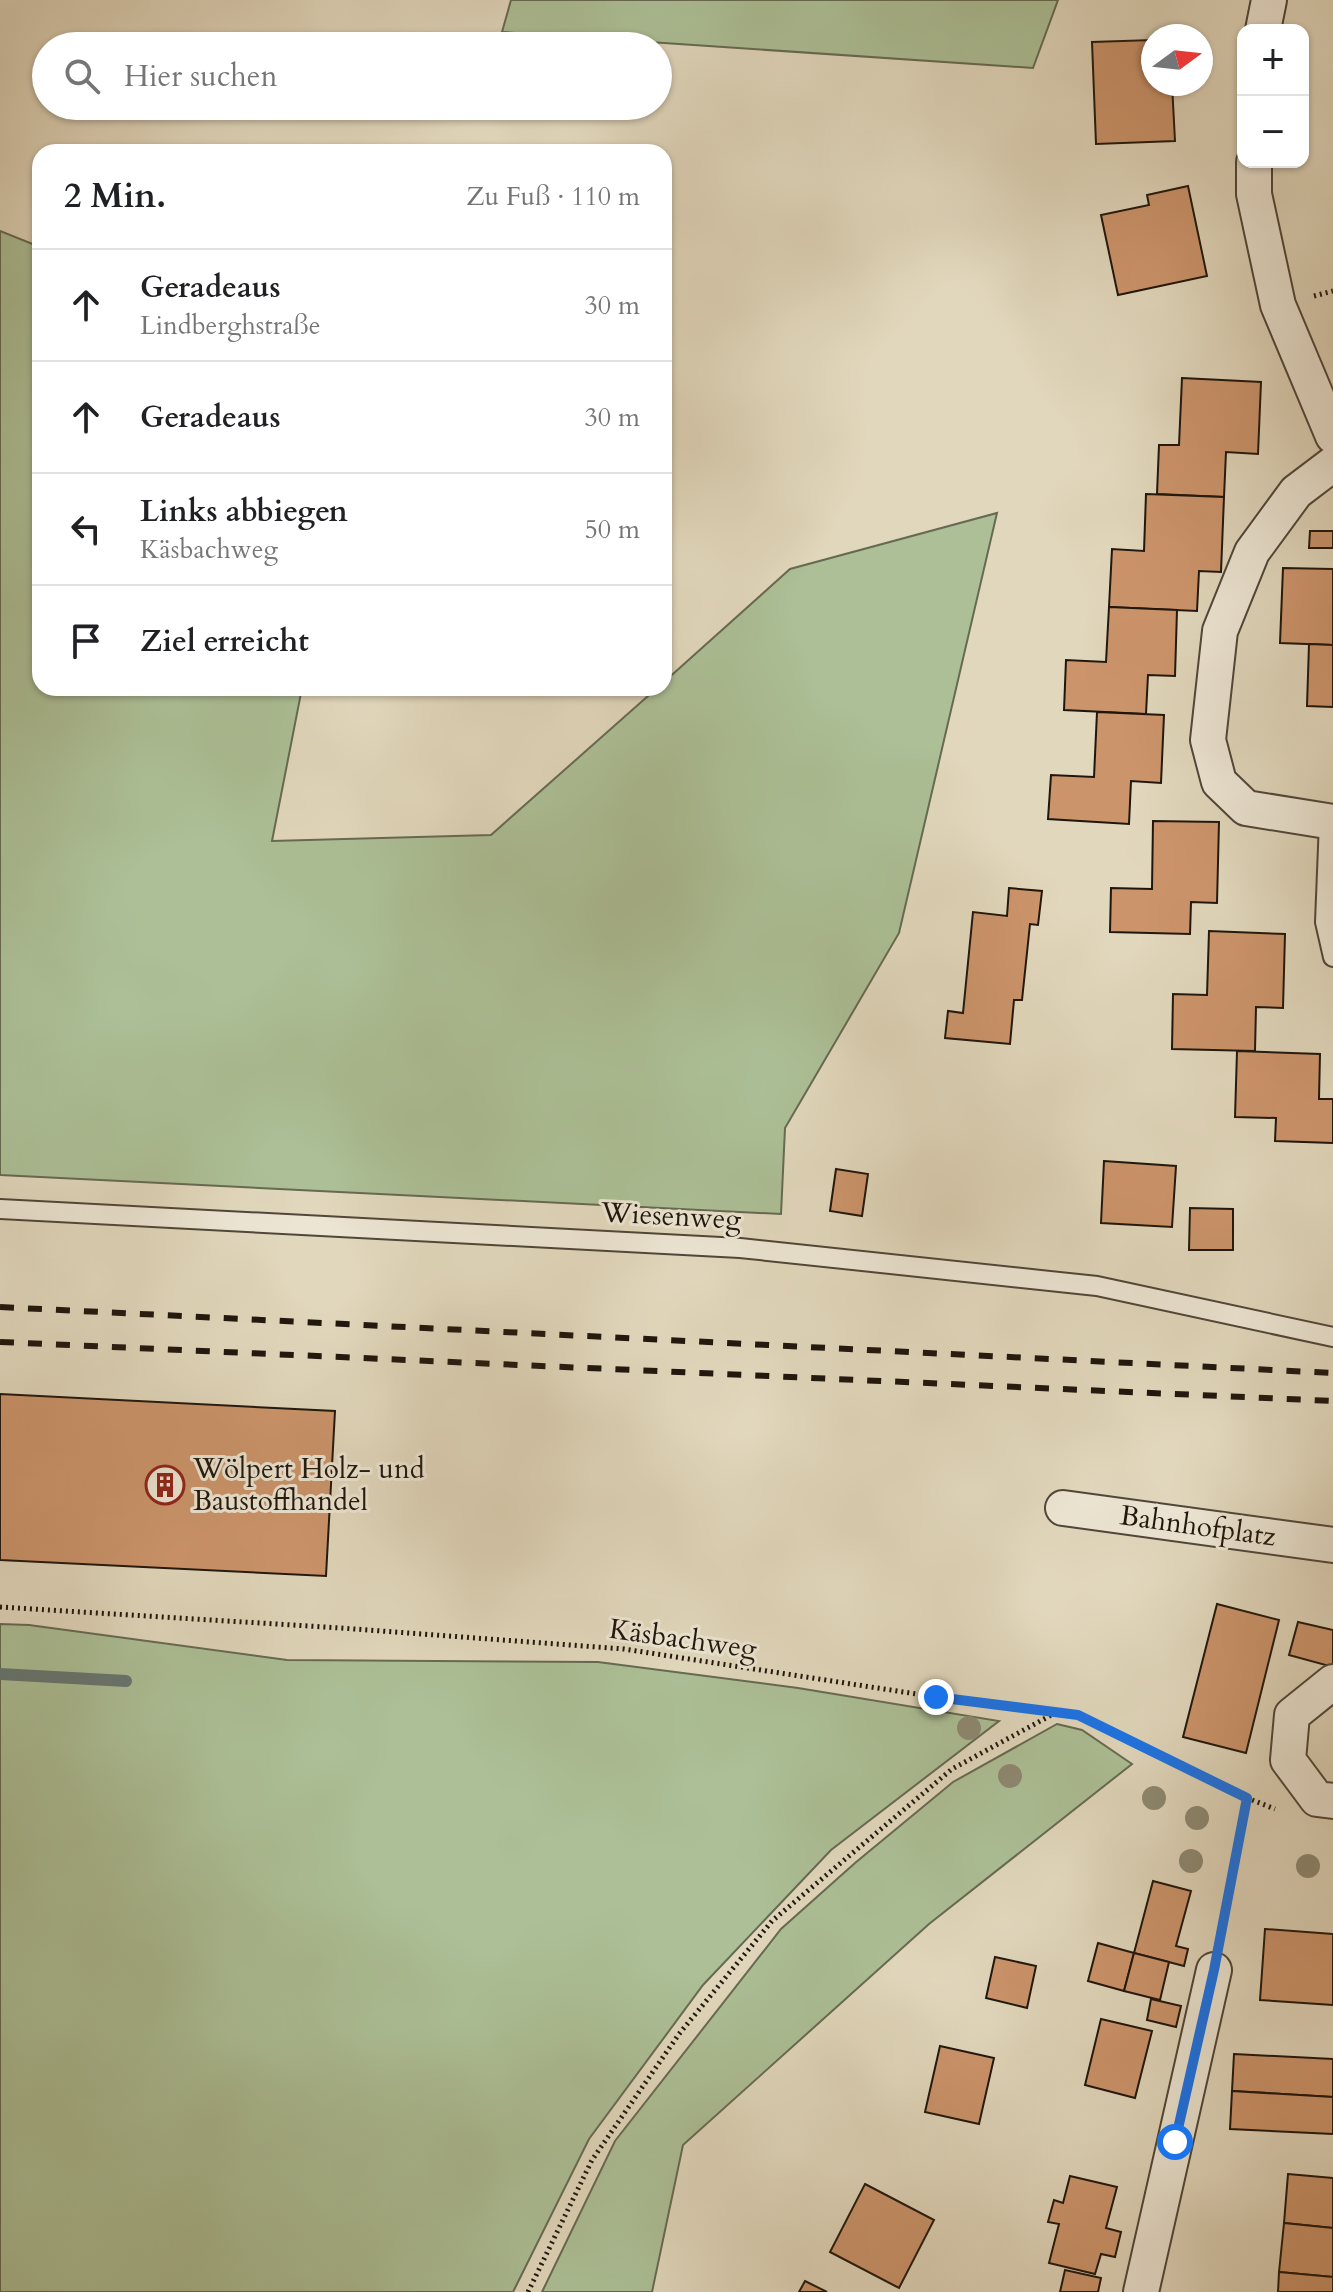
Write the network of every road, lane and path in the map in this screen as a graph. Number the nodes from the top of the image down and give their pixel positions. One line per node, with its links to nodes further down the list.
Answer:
1 (1269, 0): 2 (street)
2 (1264, 24)
3 (1254, 168): 4 (street)
4 (1333, 436)
5 (1333, 464): 6 (street)
6 (1331, 822): 7 (lane)
7 (1333, 957)
8 (0, 1209): 9 (lane, Wiesenweg)
9 (1333, 1337)
10 (1063, 1508): 11 (street, Bahnhofplatz)
11 (1333, 1545)
12 (0, 1607): 14 (path, Käsbachweg)
13 (1333, 1682): 16 (street)
14 (1056, 1712): 15 (path, Käsbachweg); 19 (path)
15 (1247, 1798): 17 (path, Käsbachweg); 18 (path)
16 (1333, 1801)
17 (1276, 1809)
18 (1214, 1970): 20 (street)
19 (528, 2292)
20 (1141, 2292)

